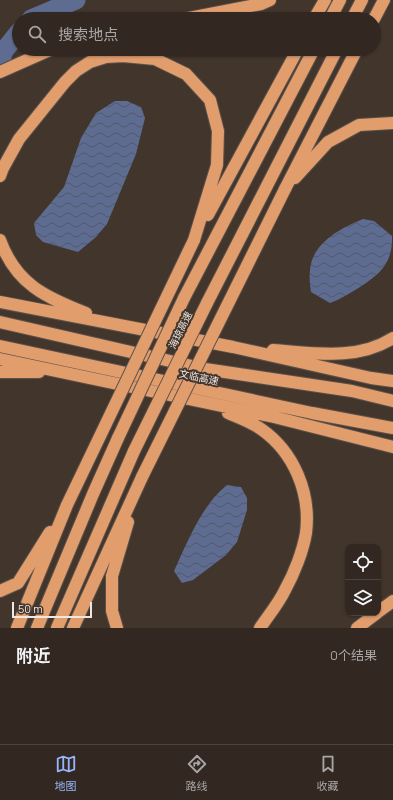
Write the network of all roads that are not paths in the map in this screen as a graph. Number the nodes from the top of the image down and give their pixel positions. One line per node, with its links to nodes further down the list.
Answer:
1 (270, 0): 6 (highway)
2 (325, 0): 7 (highway)
3 (340, 0): 8 (highway)
4 (362, 0): 9 (highway)
5 (384, 0): 10 (highway)
6 (220, 12)
7 (318, 12)
8 (334, 12)
9 (356, 12)
10 (378, 12)
11 (35, 56): 16 (highway)
12 (294, 56): 21 (highway)
13 (310, 56): 43 (highway, 海琼高速, bridge)
14 (333, 56): 44 (highway, 海琼高速, bridge)
15 (353, 56): 19 (highway)
16 (0, 72)
17 (393, 123): 19 (highway)
18 (0, 176): 21 (highway)
19 (285, 189): 36 (highway, bridge)
20 (0, 240): 24 (highway)
21 (194, 240): 37 (highway, bridge)
22 (0, 302): 24 (highway)
23 (0, 322): 33 (highway, 文临高速)
24 (118, 325): 27 (highway)
25 (393, 338): 27 (highway)
26 (0, 346): 34 (highway, 文临高速)
27 (232, 347): 31 (highway)
28 (0, 359): 30 (highway)
29 (0, 372): 30 (highway)
30 (62, 372): 32 (highway)
31 (393, 381)
32 (188, 398): 35 (highway); 47 (highway)
33 (393, 400)
34 (393, 428)
35 (393, 447)
36 (142, 477): 45 (highway); 46 (highway)
37 (67, 505): 38 (highway); 42 (highway)
38 (0, 591)
39 (393, 601): 40 (highway)
40 (381, 609)
41 (372, 616): 48 (highway)
42 (17, 628)
43 (37, 628)
44 (57, 628)
45 (73, 628)
46 (117, 628)
47 (260, 628)
48 (357, 628)

